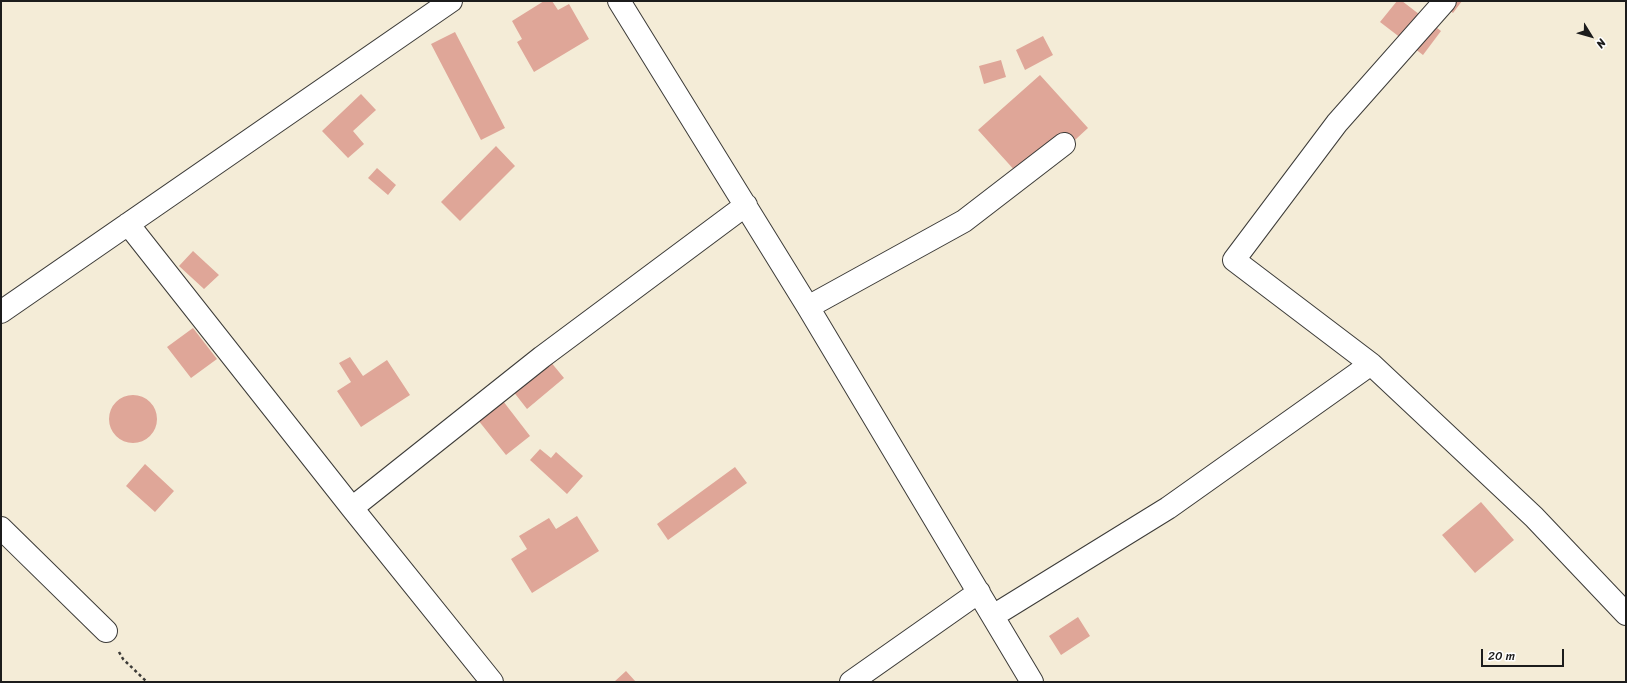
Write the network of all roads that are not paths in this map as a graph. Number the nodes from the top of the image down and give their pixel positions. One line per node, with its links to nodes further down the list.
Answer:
1 (450, 1): 6 (street)
2 (620, 1): 5 (street)
3 (1445, 1): 9 (street)
4 (1064, 144): 7 (street)
5 (746, 205): 7 (street); 10 (street)
6 (128, 224): 8 (street); 10 (street)
7 (808, 307): 12 (street)
8 (1, 312)
9 (1371, 364): 13 (street); 14 (street)
10 (352, 508): 16 (street)
11 (1, 528): 15 (street)
12 (979, 592): 14 (street); 17 (street)
13 (1626, 614)
14 (993, 616): 18 (street)
15 (106, 631)
16 (492, 682)
17 (851, 682)
18 (1032, 682)

